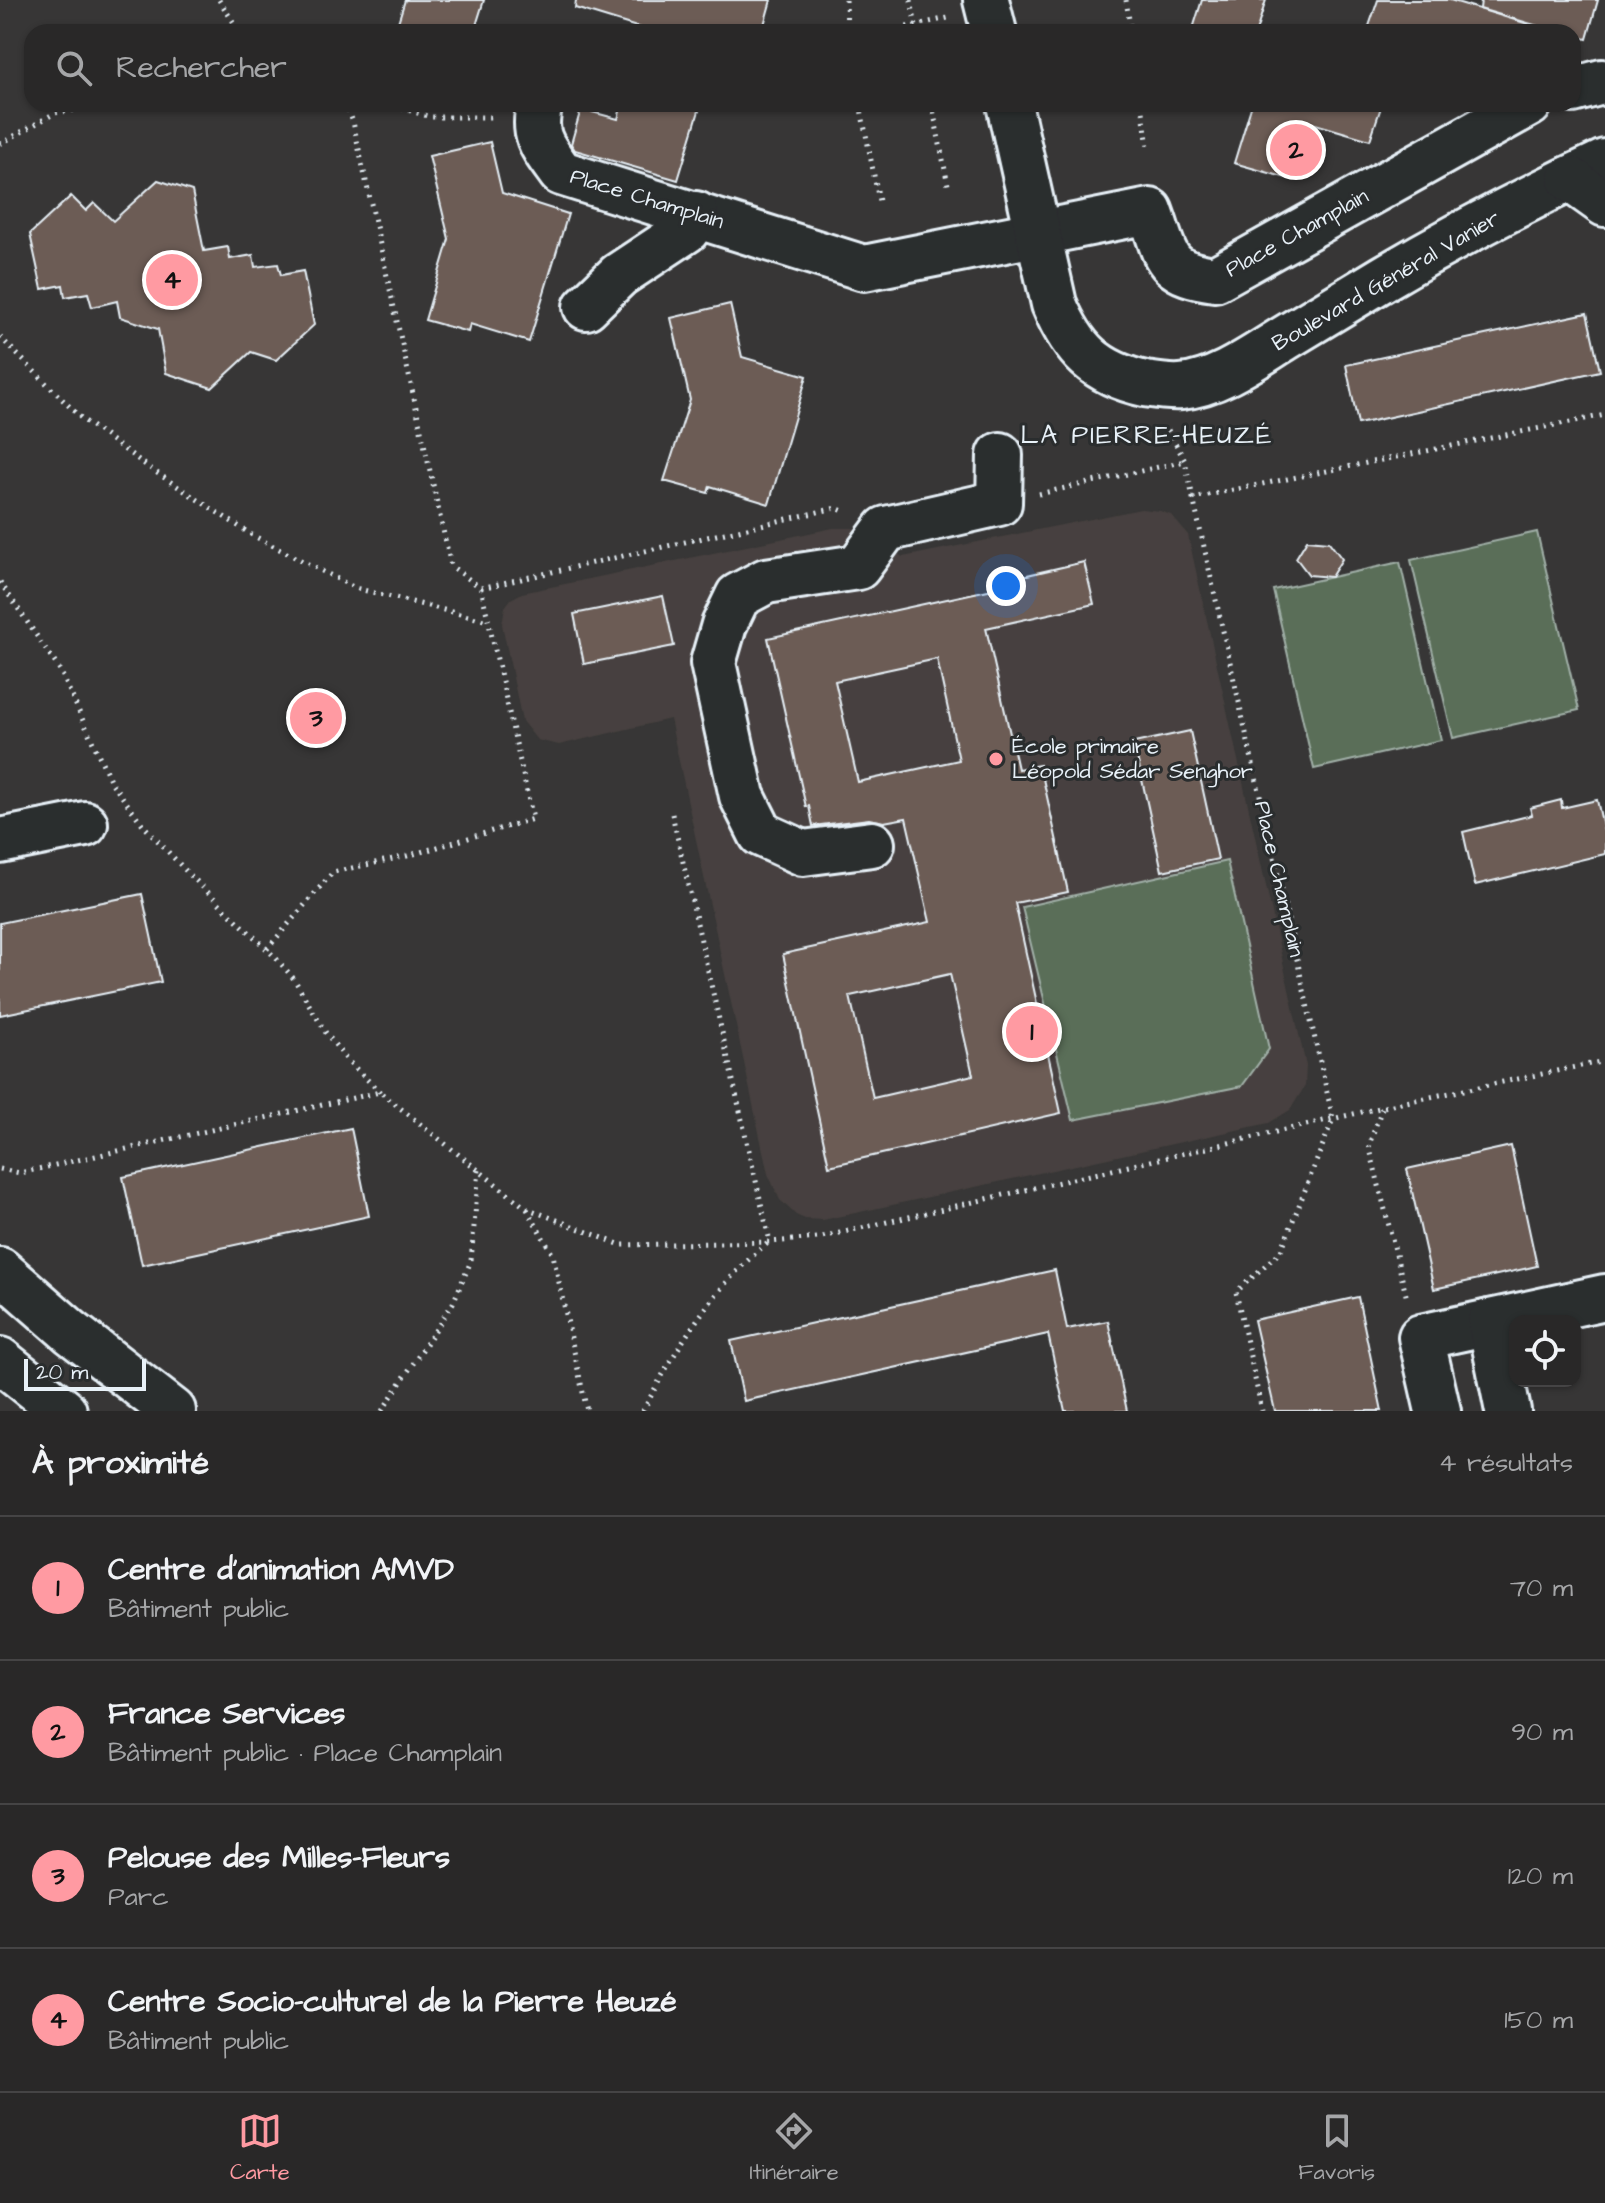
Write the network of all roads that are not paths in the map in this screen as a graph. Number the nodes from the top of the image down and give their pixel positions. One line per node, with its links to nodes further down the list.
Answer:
1 (527, 112): 6 (street, Place Champlain)
2 (1011, 112): 7 (street)
3 (1515, 112): 7 (street, Place Champlain)
4 (1587, 170): 5 (street); 7 (street, Boulevard Général Vanier)
5 (1605, 204)
6 (696, 214): 7 (street, Place Champlain); 8 (street)
7 (1039, 233)
8 (586, 307)
9 (1000, 455): 12 (street)
10 (85, 824): 11 (street)
11 (0, 841)
12 (872, 844)
13 (0, 1270): 18 (street)
14 (1605, 1297): 15 (street)
15 (1490, 1322): 19 (street); 20 (street)
16 (0, 1360): 17 (street)
17 (64, 1411)
18 (173, 1411)
19 (1438, 1411)
20 (1508, 1411)

